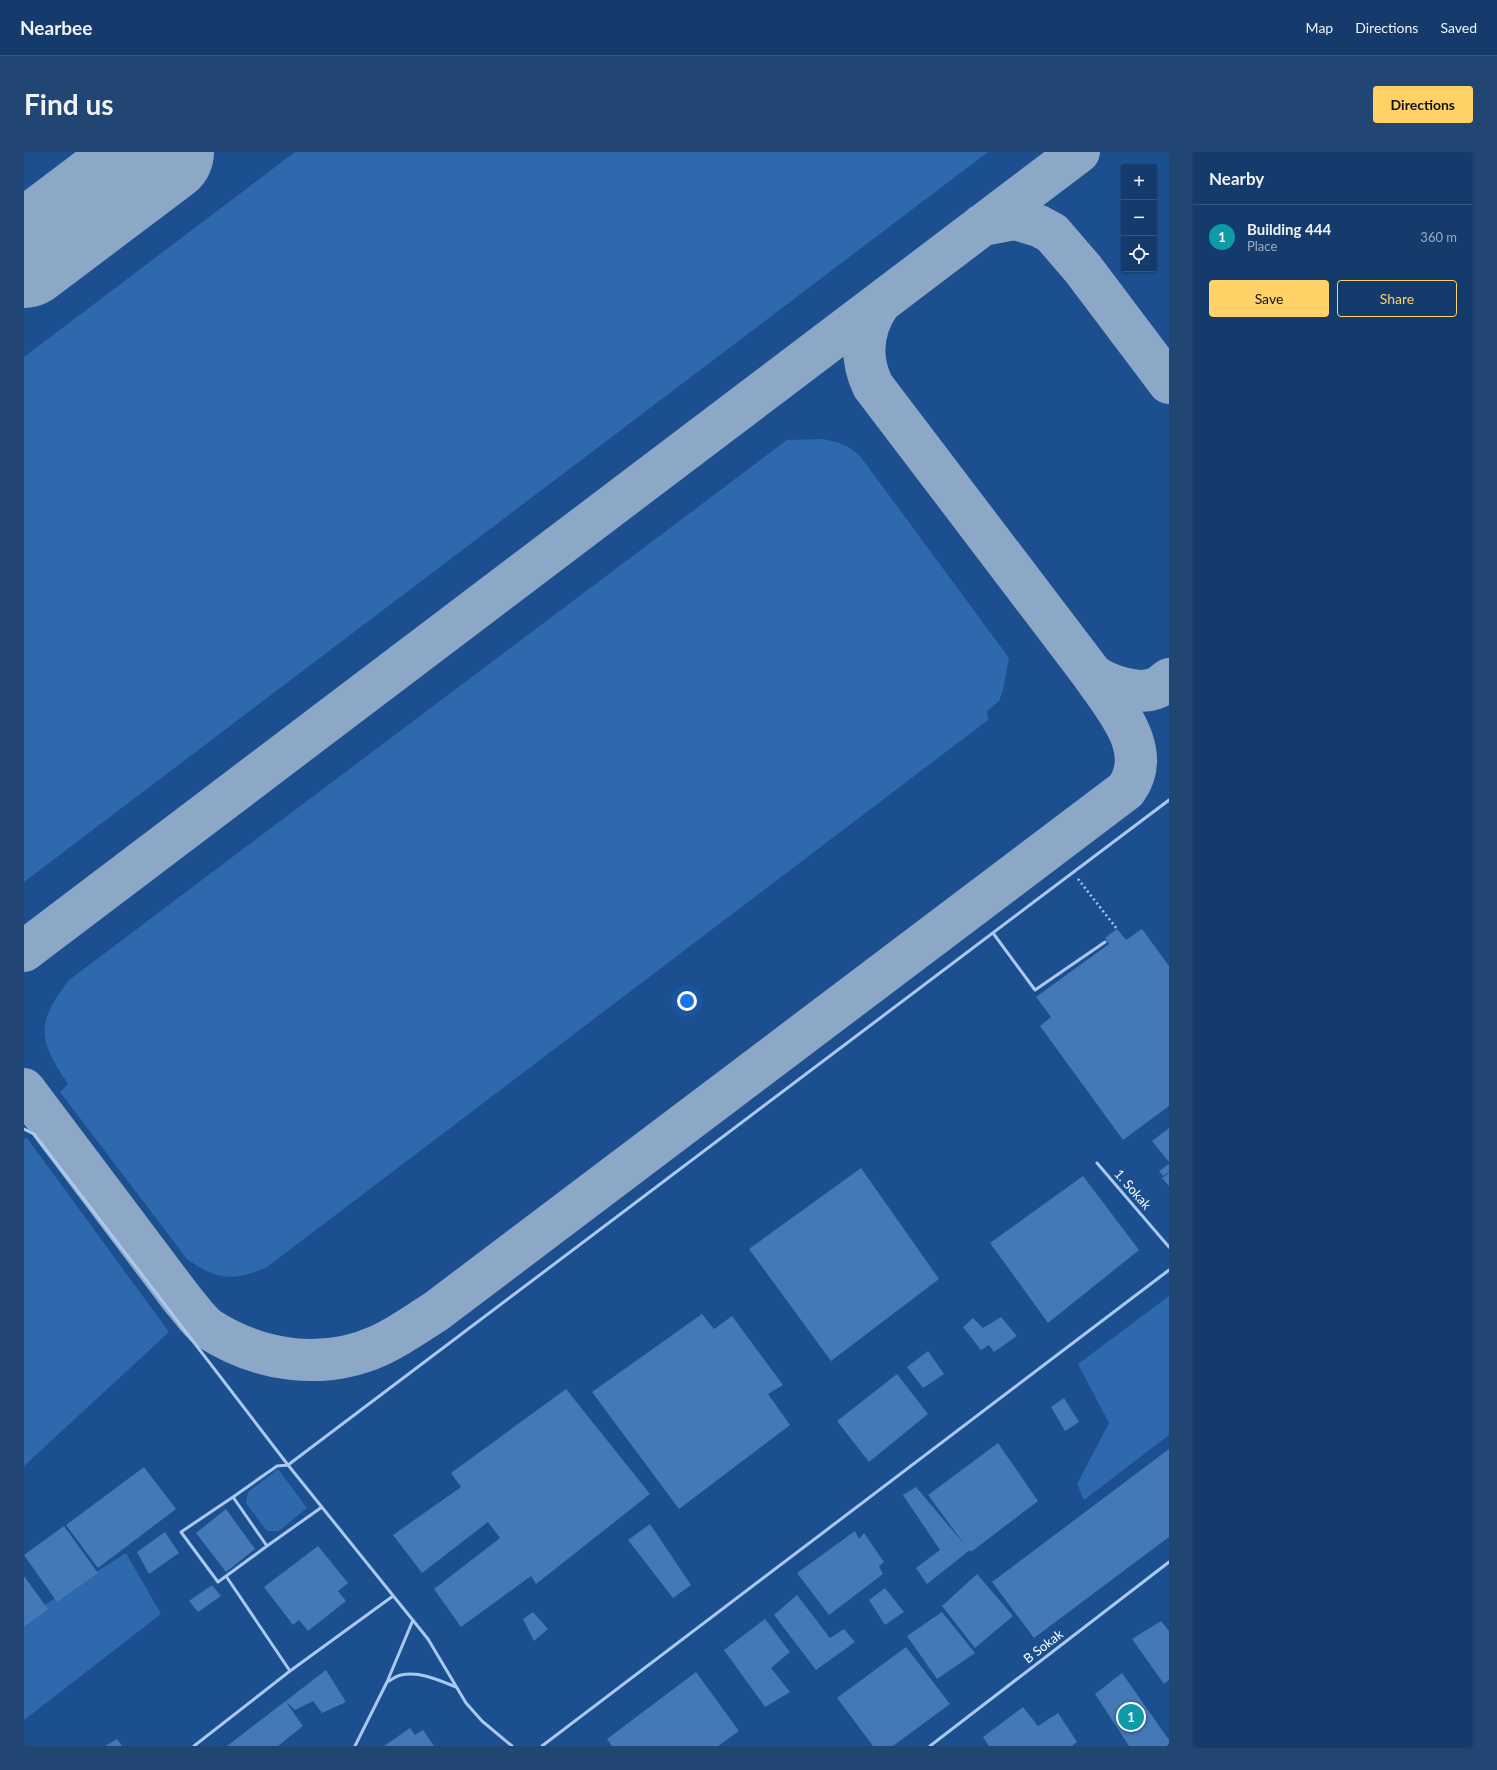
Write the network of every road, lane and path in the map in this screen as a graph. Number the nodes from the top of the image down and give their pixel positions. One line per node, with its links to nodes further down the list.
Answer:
1 (1169, 800): 2 (lane)
2 (1073, 873): 3 (path); 4 (lane)
3 (1117, 929)
4 (993, 933): 5 (lane); 10 (lane)
5 (1105, 942)
6 (24, 1129): 10 (lane)
7 (1097, 1163): 8 (lane, 1. Sokak)
8 (1169, 1247)
9 (1169, 1270): 24 (lane)
10 (288, 1465): 11 (lane); 12 (lane)
11 (232, 1497): 13 (lane); 15 (lane)
12 (322, 1507): 13 (lane); 16 (lane)
13 (267, 1546): 15 (lane)
14 (1169, 1562): 25 (lane, B Sokak)
15 (226, 1576): 18 (lane)
16 (393, 1596): 17 (lane); 18 (lane)
17 (412, 1620): 19 (lane); 20 (lane)
18 (290, 1671): 21 (lane)
19 (387, 1682): 20 (lane); 22 (lane)
20 (456, 1687): 23 (lane)
21 (194, 1746)
22 (355, 1746)
23 (512, 1746)
24 (542, 1746)
25 (930, 1746)

